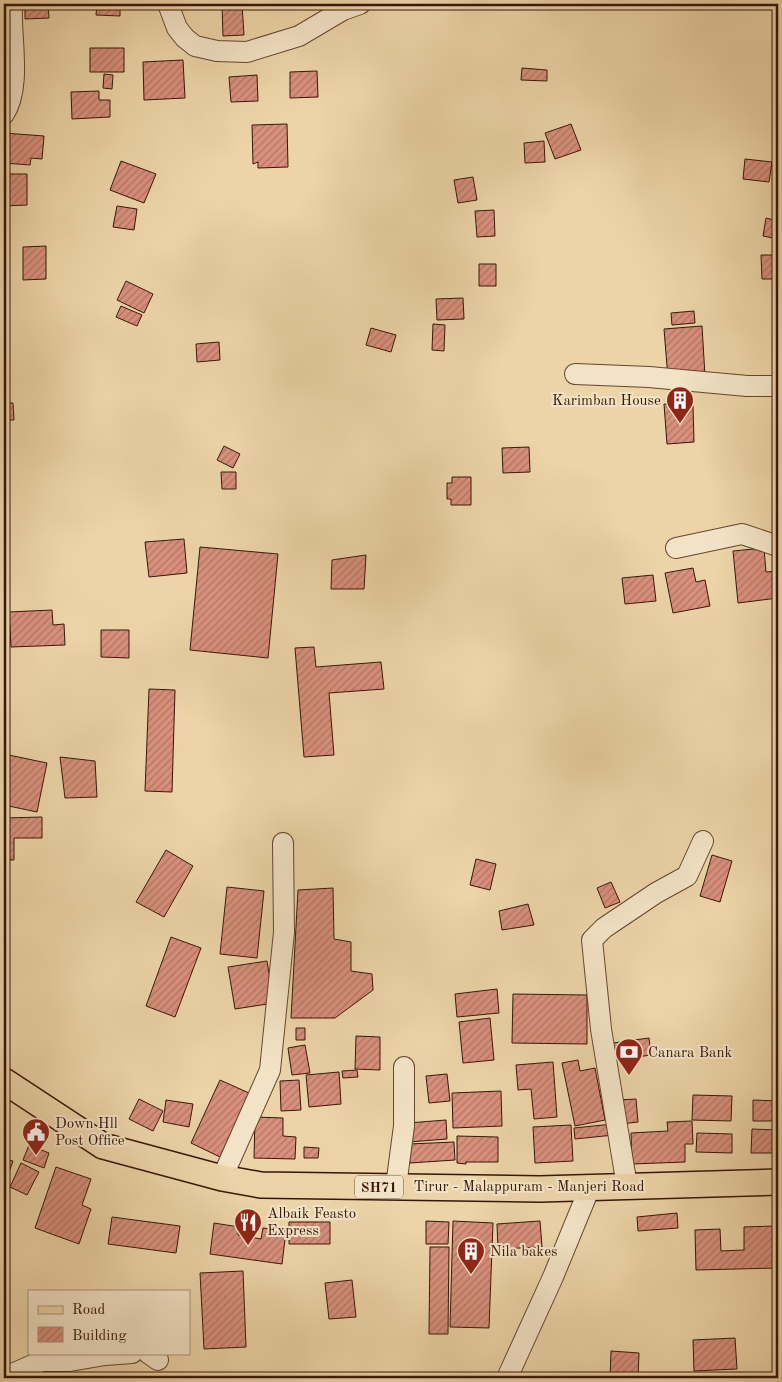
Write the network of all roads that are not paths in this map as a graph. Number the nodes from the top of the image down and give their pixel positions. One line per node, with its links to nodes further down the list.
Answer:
1 (12, 4): 4 (street)
2 (168, 4): 3 (street)
3 (360, 4)
4 (4, 114)
5 (575, 374): 6 (street)
6 (778, 386)
7 (778, 546): 8 (street)
8 (676, 548)
9 (703, 841): 17 (street)
10 (283, 843): 13 (street)
11 (404, 1067): 15 (street)
12 (4, 1081): 13 (main road, Tirur - Malappuram - Manjeri Road / SH71)
13 (222, 1178): 15 (main road, Tirur - Malappuram - Manjeri Road / SH71)
14 (778, 1182): 17 (main road, Tirur - Malappuram - Manjeri Road / SH71)
15 (396, 1186): 16 (main road, Tirur - Malappuram - Manjeri Road / SH71)
16 (590, 1186): 17 (main road, Tirur - Malappuram - Manjeri Road / SH71); 20 (street)
17 (627, 1186)
18 (118, 1354): 19 (street)
19 (4, 1375)
20 (507, 1378)

